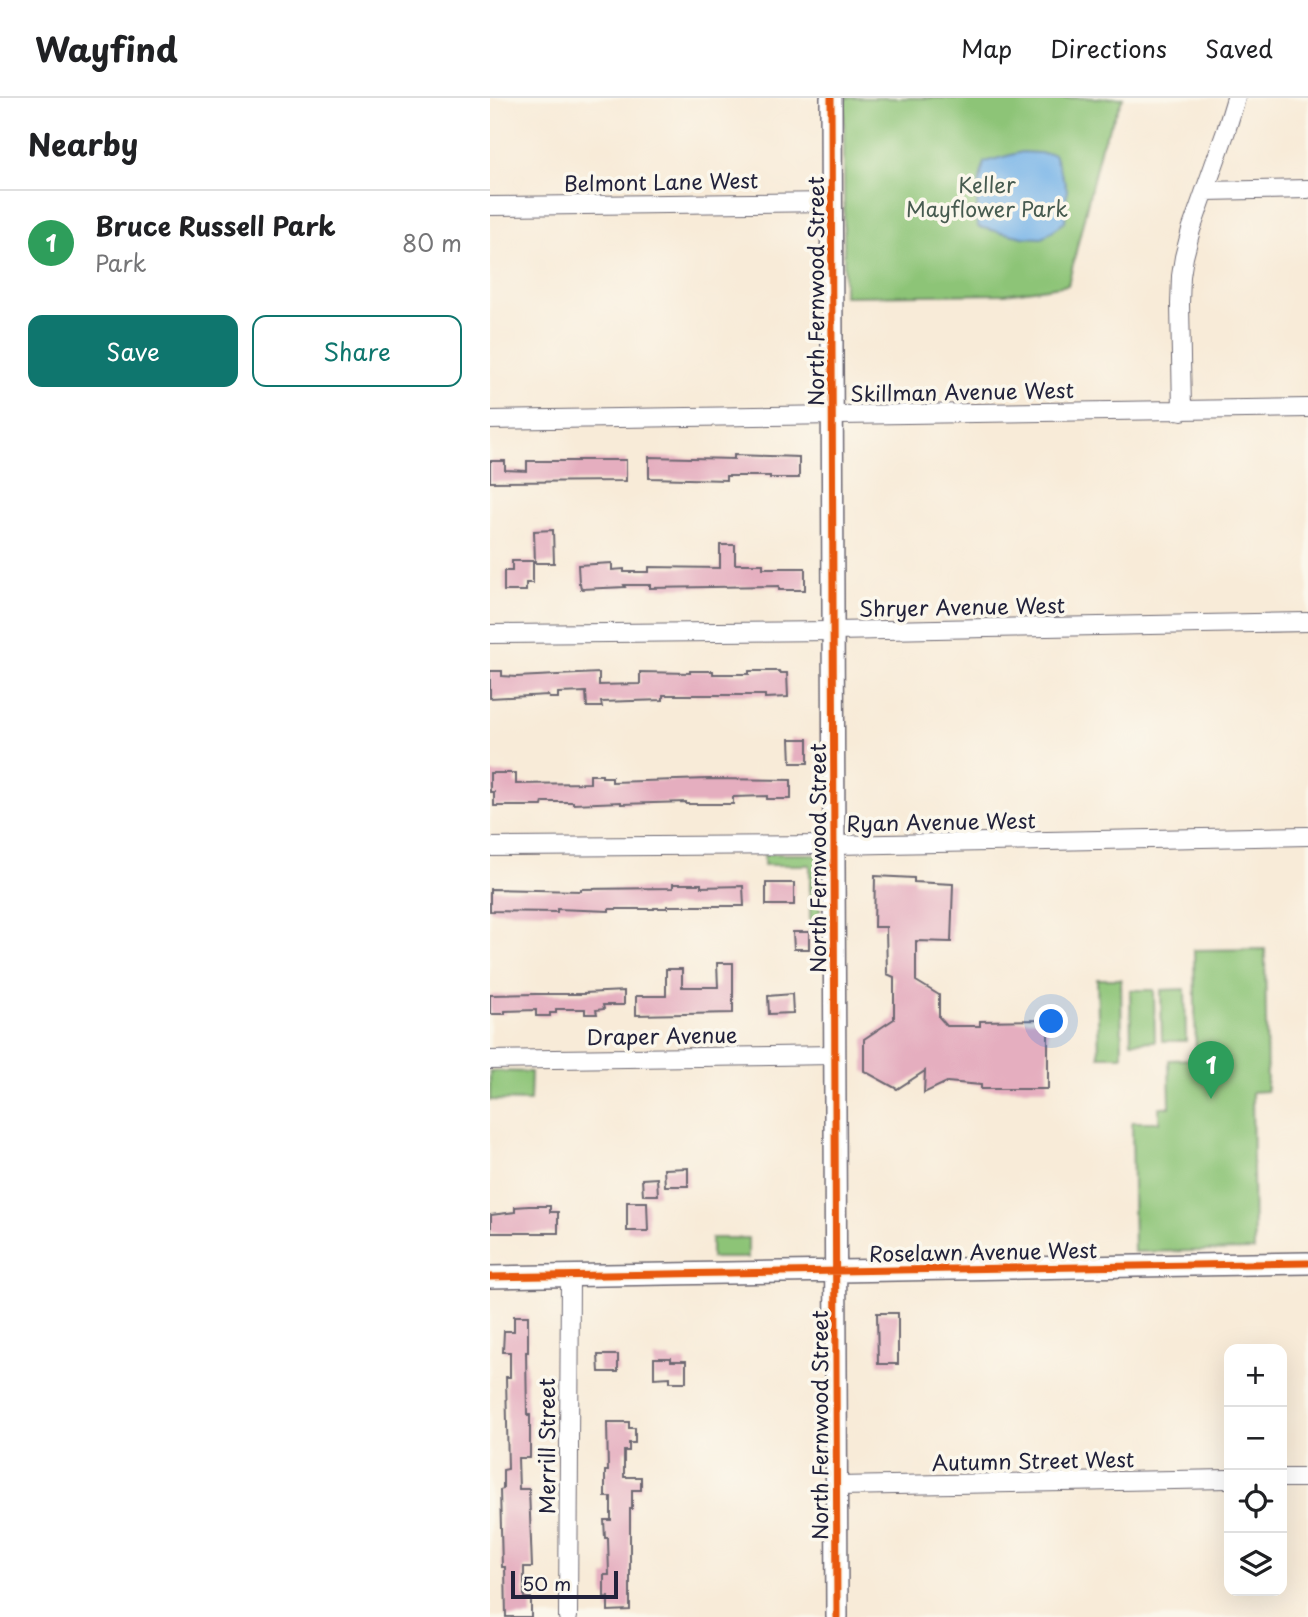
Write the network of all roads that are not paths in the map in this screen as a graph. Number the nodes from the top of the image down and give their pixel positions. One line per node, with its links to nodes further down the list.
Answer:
1 (831, 98): 5 (street, North Fernwood Street)
2 (1236, 98): 4 (street)
3 (1308, 189): 4 (street)
4 (1205, 191): 8 (street)
5 (832, 202): 6 (street, Belmont Lane West); 9 (street, North Fernwood Street)
6 (490, 206)
7 (1308, 408): 8 (street, Skillman Avenue West)
8 (1182, 411): 9 (street, Skillman Avenue West)
9 (832, 415): 10 (street, Skillman Avenue West); 12 (street, North Fernwood Street)
10 (490, 420)
11 (1308, 622): 12 (street, Shryer Avenue West)
12 (834, 631): 13 (street, Shryer Avenue West); 15 (street, North Fernwood Street)
13 (490, 634)
14 (1308, 836): 15 (street, Ryan Avenue West)
15 (835, 845): 16 (street, Ryan Avenue West); 17 (street, North Fernwood Street)
16 (490, 847)
17 (835, 1055): 18 (street, Draper Avenue); 20 (street, North Fernwood Street)
18 (490, 1060)
19 (1308, 1263): 20 (street, Roselawn Avenue West)
20 (836, 1271): 21 (street, Roselawn Avenue West); 26 (street, North Fernwood Street)
21 (570, 1276): 22 (street, Roselawn Avenue West); 27 (street, Merrill Street)
22 (490, 1277)
23 (1287, 1478): 24 (street)
24 (1308, 1478)
25 (1224, 1479): 26 (street, Autumn Street West)
26 (837, 1486): 28 (street, North Fernwood Street)
27 (568, 1617)
28 (837, 1617)

